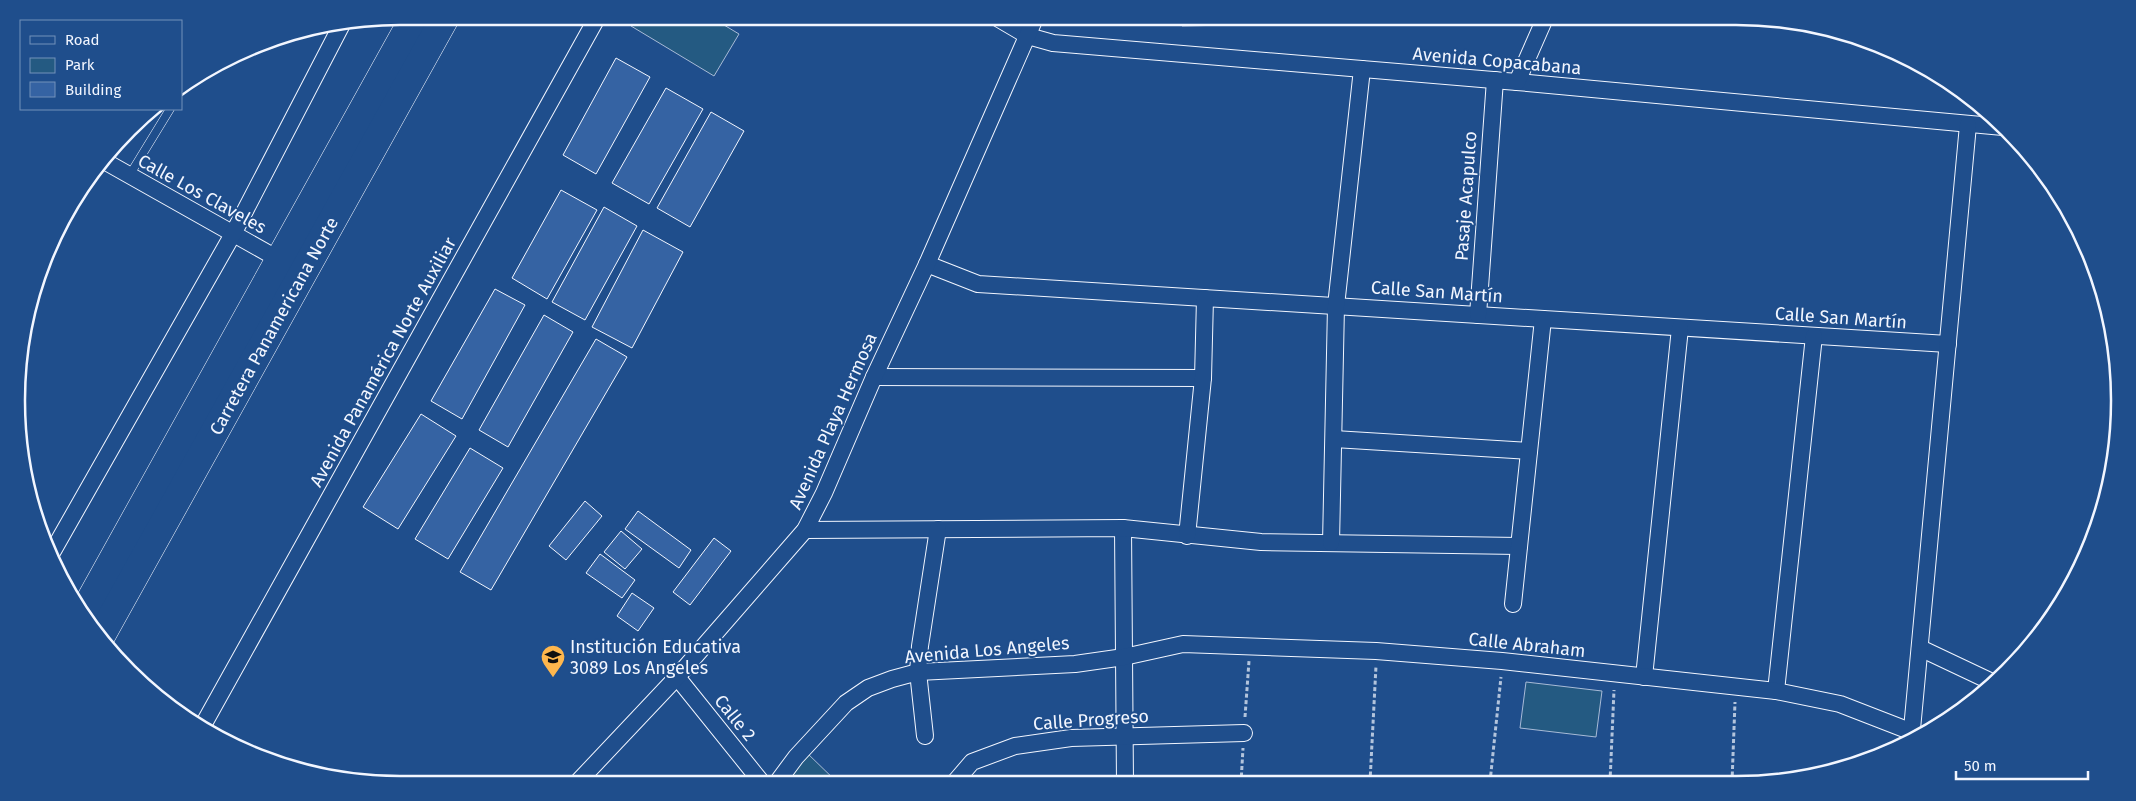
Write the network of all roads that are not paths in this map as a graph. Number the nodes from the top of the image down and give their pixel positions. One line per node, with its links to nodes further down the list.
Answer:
1 (410, 25): 18 (highway, Carretera Panamericana Norte)
2 (441, 25): 40 (highway, Carretera Panamericana Norte)
3 (593, 25): 48 (street, Avenida Panamérica Norte Auxiliar)
4 (1009, 25): 8 (street, Avenida Copacabana)
5 (1032, 25): 8 (street, Avenida Playa Hermosa)
6 (1542, 25): 11 (street)
7 (339, 30): 17 (street)
8 (1028, 36): 9 (street, Avenida Copacabana); 19 (street, Avenida Playa Hermosa)
9 (1362, 69): 10 (street, Avenida Copacabana); 21 (street)
10 (1495, 80): 11 (street, Avenida Copacabana); 22 (street, Pasaje Acapulco)
11 (1517, 82): 13 (street, Avenida Copacabana)
12 (169, 110): 16 (lane)
13 (1968, 125): 14 (street, Avenida Copacabana); 26 (street)
14 (1992, 126)
15 (109, 164): 16 (street, Calle Los Claveles)
16 (129, 176): 17 (street, Calle Los Claveles)
17 (232, 234): 18 (street, Calle Los Claveles); 37 (street)
18 (280, 260): 39 (highway, Carretera Panamericana Norte)
19 (926, 264): 20 (street, Calle San Martín); 27 (street, Avenida Playa Hermosa)
20 (1205, 298): 21 (street, Calle San Martín); 28 (street)
21 (1336, 306): 22 (street, Calle San Martín); 29 (street)
22 (1478, 315): 23 (street, Calle San Martín)
23 (1543, 319): 24 (street, Calle San Martín); 30 (street)
24 (1680, 328): 25 (street, Calle San Martín); 44 (street)
25 (1814, 336): 26 (street, Calle San Martín); 47 (street)
26 (1948, 344): 41 (street)
27 (874, 377): 28 (street); 33 (street, Avenida Playa Hermosa)
28 (1203, 378): 34 (street)
29 (1334, 439): 30 (street); 35 (street)
30 (1529, 452): 36 (street)
31 (1122, 528): 32 (street); 34 (street); 42 (street)
32 (938, 529): 33 (street); 43 (street)
33 (806, 530): 45 (street, Avenida Playa Hermosa)
34 (1187, 536): 35 (street)
35 (1331, 543): 36 (street)
36 (1519, 546): 38 (street)
37 (55, 547)
38 (1513, 604)
39 (87, 607)
40 (105, 631)
41 (1920, 648): 46 (street); 49 (street)
42 (1124, 657): 43 (street, Avenida Los Angeles); 44 (street, Calle Abraham); 53 (street)
43 (918, 672): 52 (street); 56 (street, Avenida Los Angeles)
44 (1644, 676): 47 (street, Calle Abraham)
45 (677, 677): 54 (street, Avenida Playa Hermosa); 55 (street, Calle 2)
46 (1987, 680)
47 (1776, 691): 51 (street, Calle Abraham)
48 (205, 721)
49 (1914, 731)
50 (1244, 733): 53 (street, Calle Progreso)
51 (1908, 734)
52 (925, 736)
53 (1124, 736): 57 (street, Calle Progreso); 58 (street)
54 (584, 776)
55 (757, 776)
56 (782, 776)
57 (960, 776)
58 (1125, 776)

